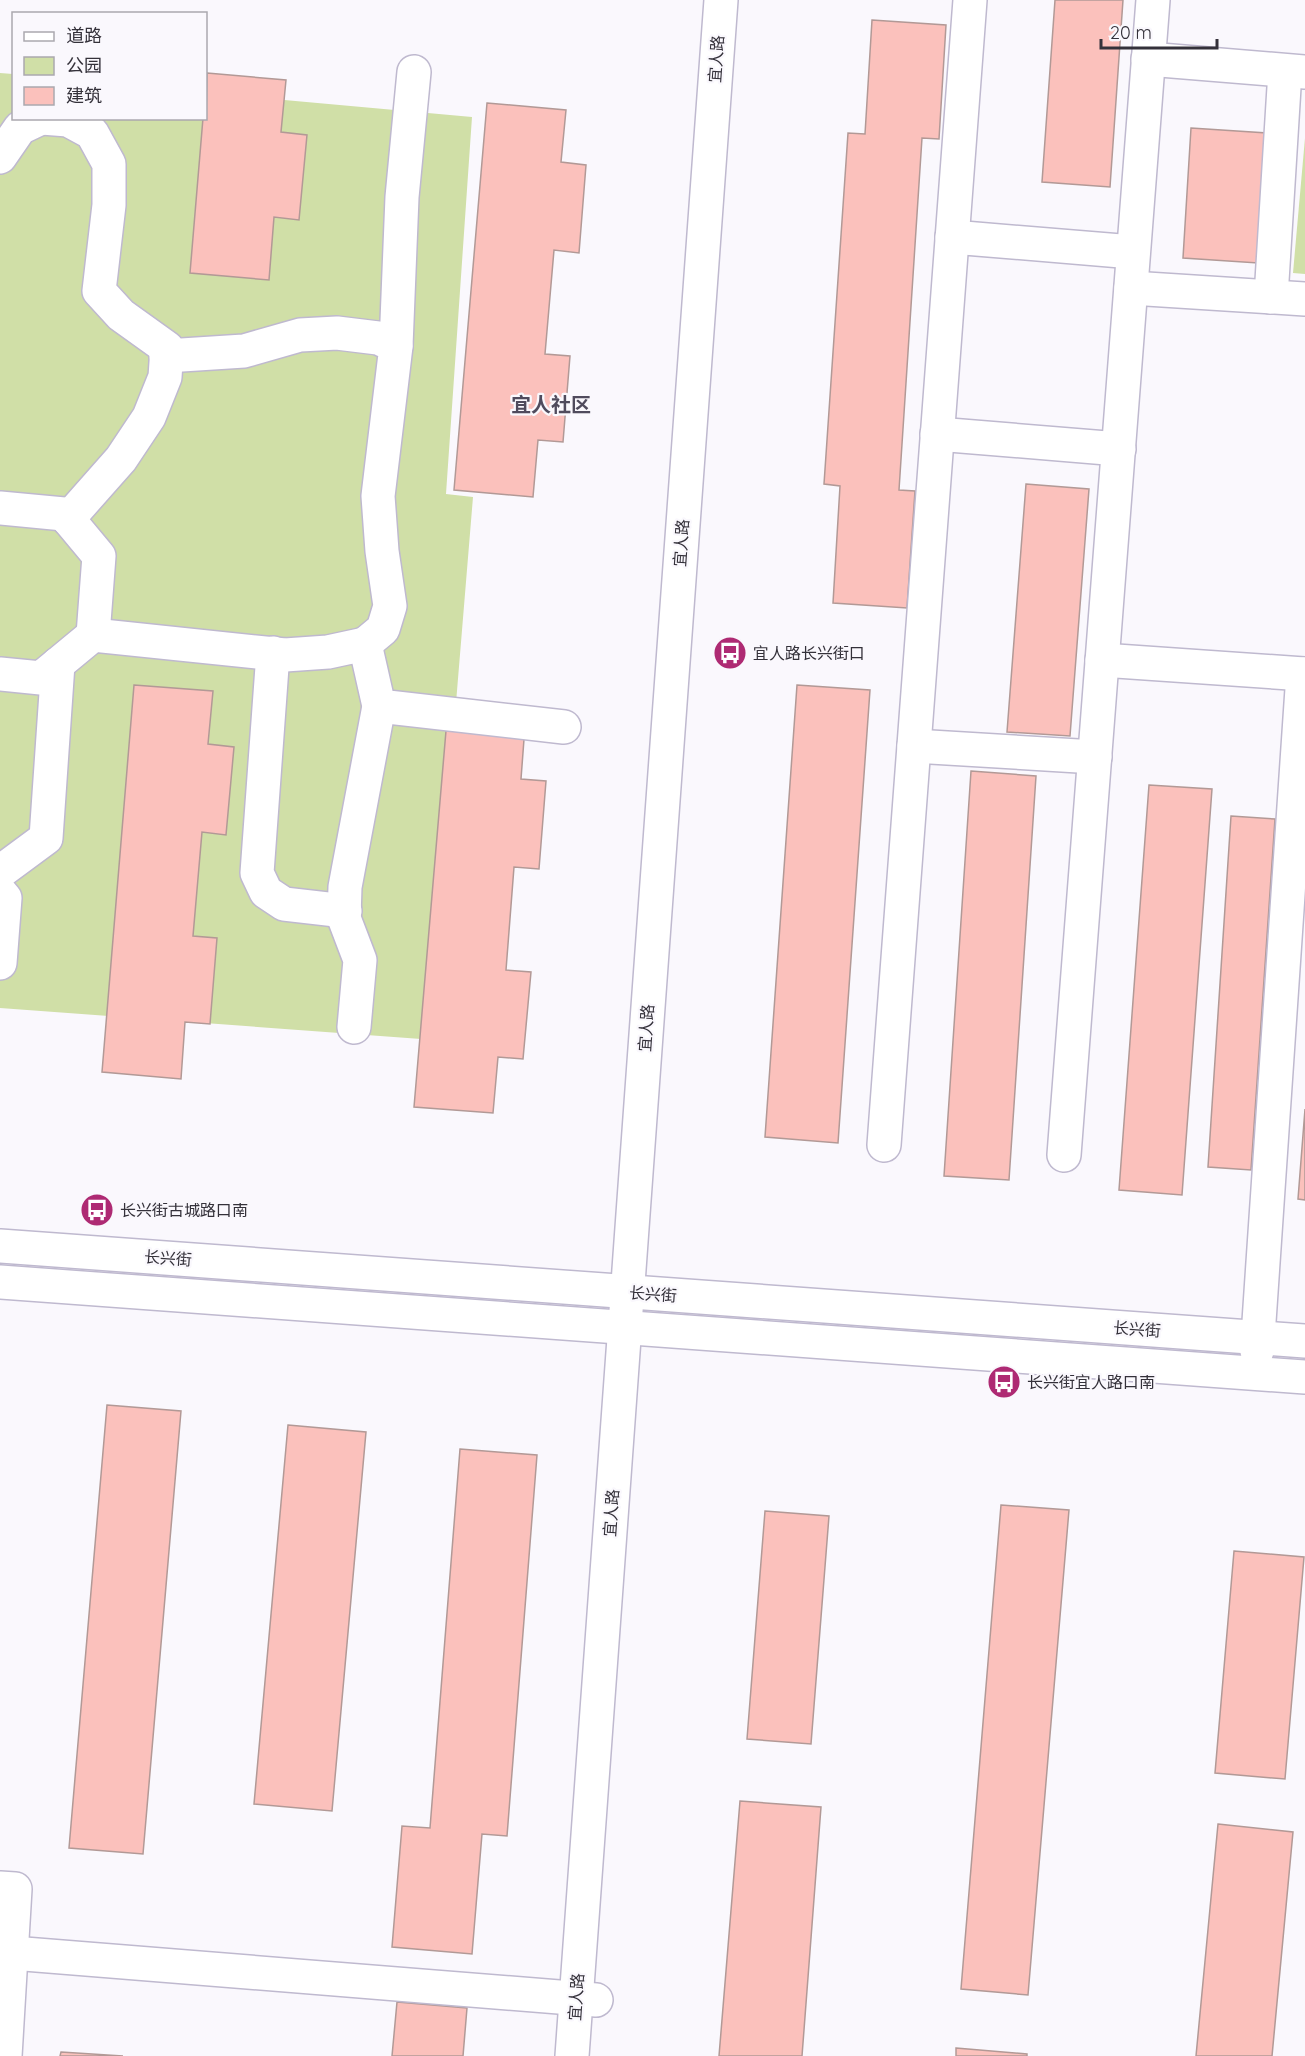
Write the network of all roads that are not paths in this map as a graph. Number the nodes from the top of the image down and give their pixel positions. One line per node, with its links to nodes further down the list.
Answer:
1 (721, 0): 43 (street, 宜人路)
2 (742, 0): 43 (street, 宜人路)
3 (970, 0): 12 (street)
4 (1153, 0): 5 (street)
5 (1148, 60): 7 (street); 13 (street)
6 (414, 72): 17 (street)
7 (1295, 72): 15 (street)
8 (38, 120): 11 (street)
9 (68, 120): 10 (street)
10 (88, 124): 18 (street)
11 (0, 157)
12 (952, 237): 13 (street); 19 (street)
13 (1133, 252): 14 (street)
14 (1131, 288): 15 (street); 20 (street)
15 (1271, 297): 16 (street)
16 (1305, 299)
17 (396, 345): 18 (street); 24 (street)
18 (166, 356): 22 (street)
19 (937, 434): 20 (street); 32 (street)
20 (1119, 449): 26 (street)
21 (0, 508): 22 (street)
22 (68, 519): 23 (street)
23 (93, 635): 25 (street); 27 (street)
24 (366, 644): 25 (street); 30 (street)
25 (273, 653): 36 (street)
26 (1102, 660): 29 (street); 33 (street)
27 (58, 664): 28 (street); 34 (street)
28 (0, 674)
29 (1304, 674): 46 (street)
30 (379, 706): 31 (street); 36 (street)
31 (564, 728)
32 (914, 746): 33 (street); 39 (street)
33 (1095, 757): 40 (street)
34 (0, 872)
35 (0, 892): 37 (street)
36 (345, 910): 38 (street)
37 (0, 963)
38 (354, 1027)
39 (884, 1145)
40 (1064, 1155)
41 (0, 1246): 43 (street, 长兴街)
42 (0, 1282): 44 (street)
43 (638, 1293): 44 (street, 宜人路); 46 (street, 长兴街)
44 (635, 1328): 47 (street); 50 (street, 宜人路)
45 (1305, 1341): 46 (street, 长兴街)
46 (1257, 1345)
47 (1305, 1377)
48 (0, 1888): 49 (street)
49 (12, 1953): 50 (street); 51 (street)
50 (586, 1999): 52 (street, 宜人路); 53 (street, 宜人路)
51 (4, 2042)
52 (572, 2056)
53 (594, 2056)

